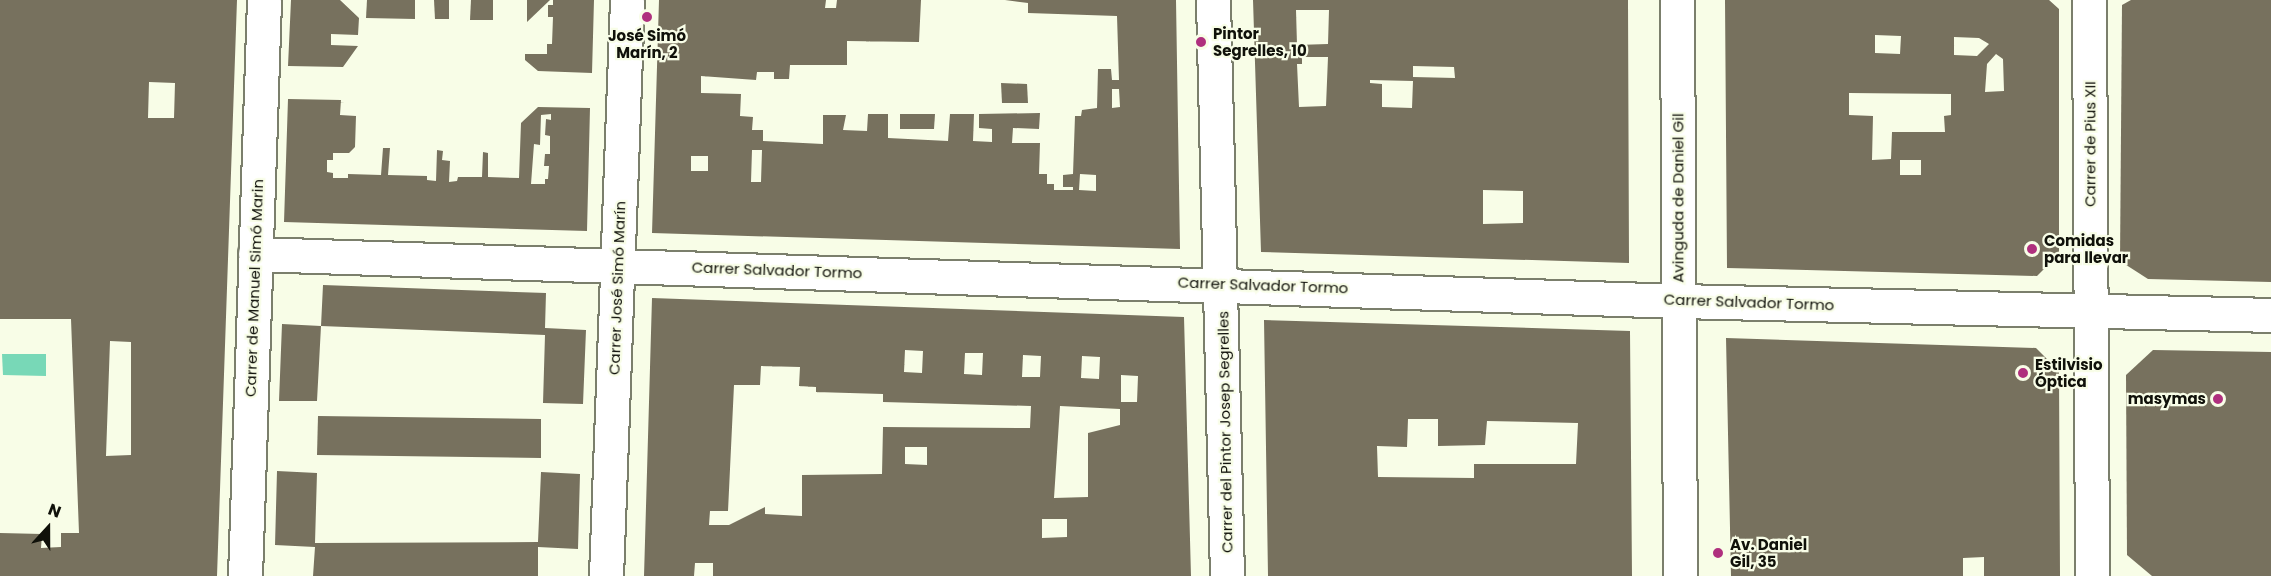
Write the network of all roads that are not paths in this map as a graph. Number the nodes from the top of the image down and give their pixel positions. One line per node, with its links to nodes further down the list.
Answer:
1 (264, 0): 6 (street, Carrer de Manuel Simó Marin)
2 (627, 0): 7 (street, Carrer José Simó Marín)
3 (1213, 0): 8 (street, Carrer del Pintor Josep Segrelles)
4 (1677, 0): 9 (street, Avinguda de Daniel Gil)
5 (2089, 0): 10 (street, Carrer de Pius XII)
6 (255, 254): 7 (street, Carrer Salvador Tormo); 12 (street, Carrer de Manuel Simó Marin)
7 (618, 266): 8 (street, Carrer Salvador Tormo); 13 (street, Carrer José Simó Marín)
8 (1223, 283): 9 (street, Carrer Salvador Tormo); 14 (street, Carrer del Pintor Josep Segrelles)
9 (1679, 300): 10 (street, Carrer Salvador Tormo); 15 (street, Avinguda de Daniel Gil)
10 (2090, 311): 11 (street, Carrer Salvador Tormo); 16 (street, Carrer de Pius XII)
11 (2271, 315)
12 (245, 576)
13 (606, 576)
14 (1227, 576)
15 (1680, 576)
16 (2092, 576)

